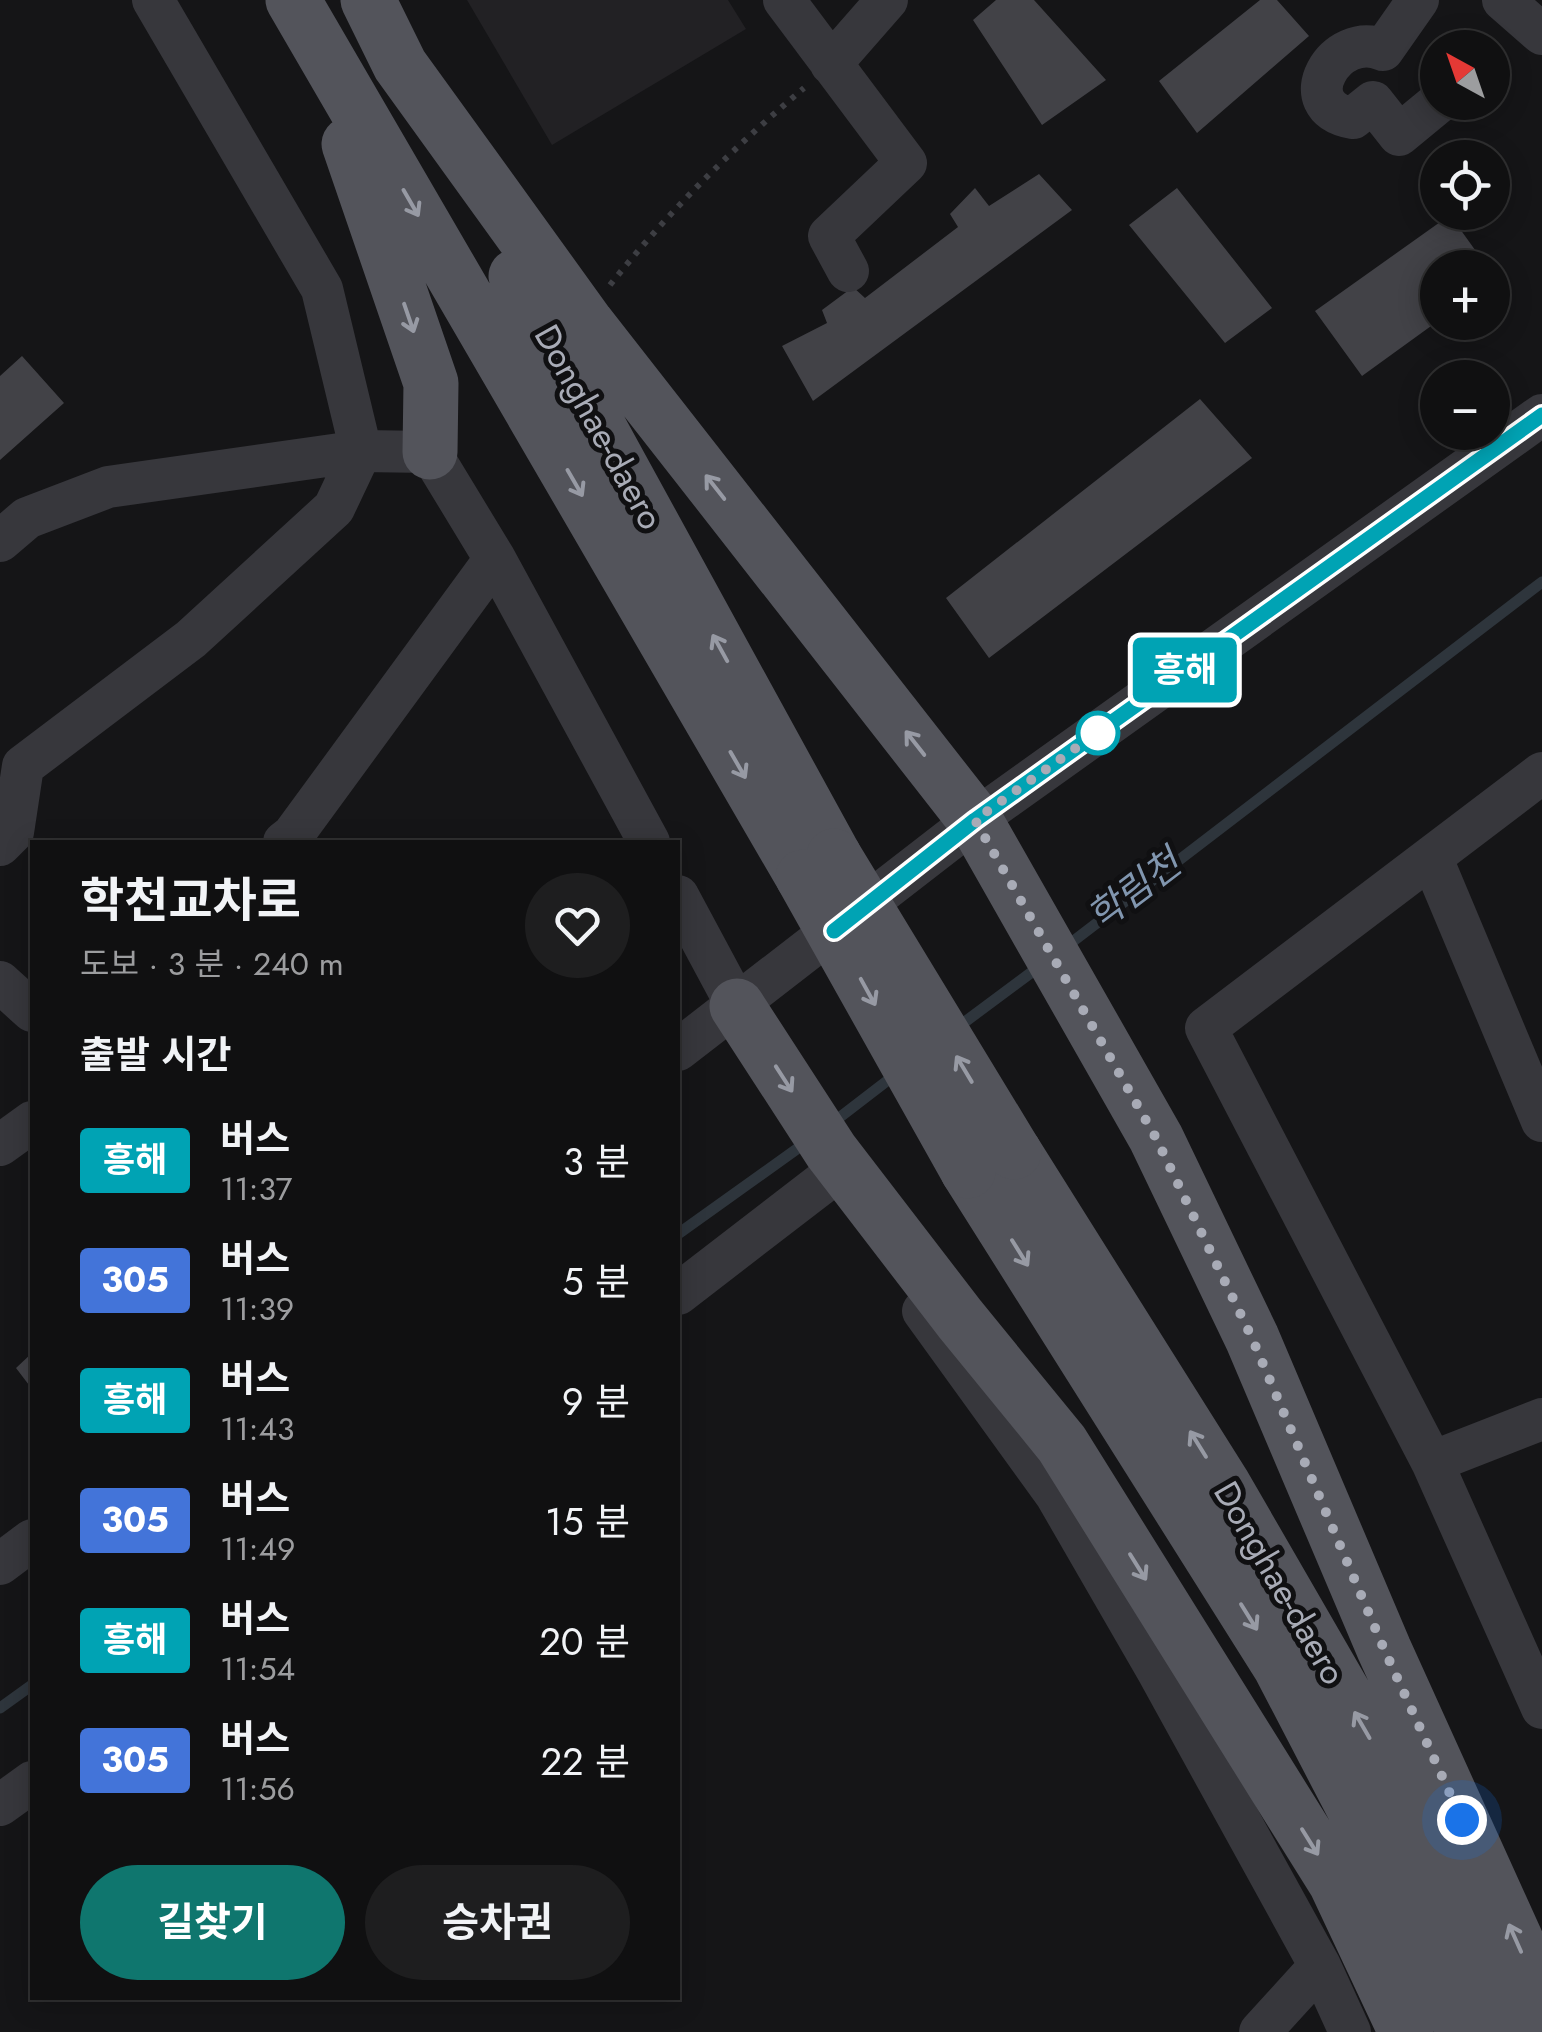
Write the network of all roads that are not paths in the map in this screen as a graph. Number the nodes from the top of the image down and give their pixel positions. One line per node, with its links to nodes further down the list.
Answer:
1 (153, 0): 16 (street)
2 (365, 0): 10 (main road, Donghae-daero)
3 (784, 0): 11 (street)
4 (887, 0): 11 (street)
5 (1418, 0): 9 (street)
6 (1502, 0): 8 (street)
7 (301, 14): 17 (main road, one-way to 17); 26 (main road, one-way to 26)
8 (1542, 34)
9 (1383, 50): 12 (street); 12 (street)
10 (400, 64): 21 (main road, one-way to 10); 26 (main road, Donghae-daero, one-way to 10)
11 (832, 64): 14 (street)
12 (1373, 102): 13 (street)
13 (1420, 104)
14 (848, 270)
15 (1542, 415): 21 (street)
16 (361, 452): 17 (street); 18 (street); 24 (street)
17 (430, 452): 19 (street)
18 (0, 541)
19 (495, 559): 22 (street); 23 (street)
20 (1542, 774): 25 (street)
21 (975, 820): 30 (street); 50 (main road, one-way to 21)
22 (287, 840)
23 (647, 840)
24 (0, 846)
25 (1432, 859): 33 (street); 40 (street)
26 (819, 866): 37 (main road, bridge)
27 (680, 900): 30 (street)
28 (0, 982): 31 (street)
29 (680, 1006): 30 (street)
30 (738, 1006): 32 (street); 36 (main road, one-way to 36)
31 (30, 1008)
32 (680, 1049)
33 (1542, 1121)
34 (30, 1123): 35 (street)
35 (0, 1145)
36 (837, 1159): 38 (street); 44 (street); 47 (main road, one-way to 47)
37 (991, 1162): 48 (main road, one-way to 48); 49 (main road, Donghae-daero, one-way to 37)
38 (680, 1292)
39 (1542, 1419): 40 (street)
40 (1432, 1462): 41 (street)
41 (1542, 1708)
42 (30, 1783): 43 (street)
43 (0, 1805)
44 (1320, 1966): 45 (street); 46 (street)
45 (1260, 2032)
46 (1350, 2032)
47 (1406, 2032)
48 (1464, 2032)
49 (1512, 2032)
50 (1541, 2032)

